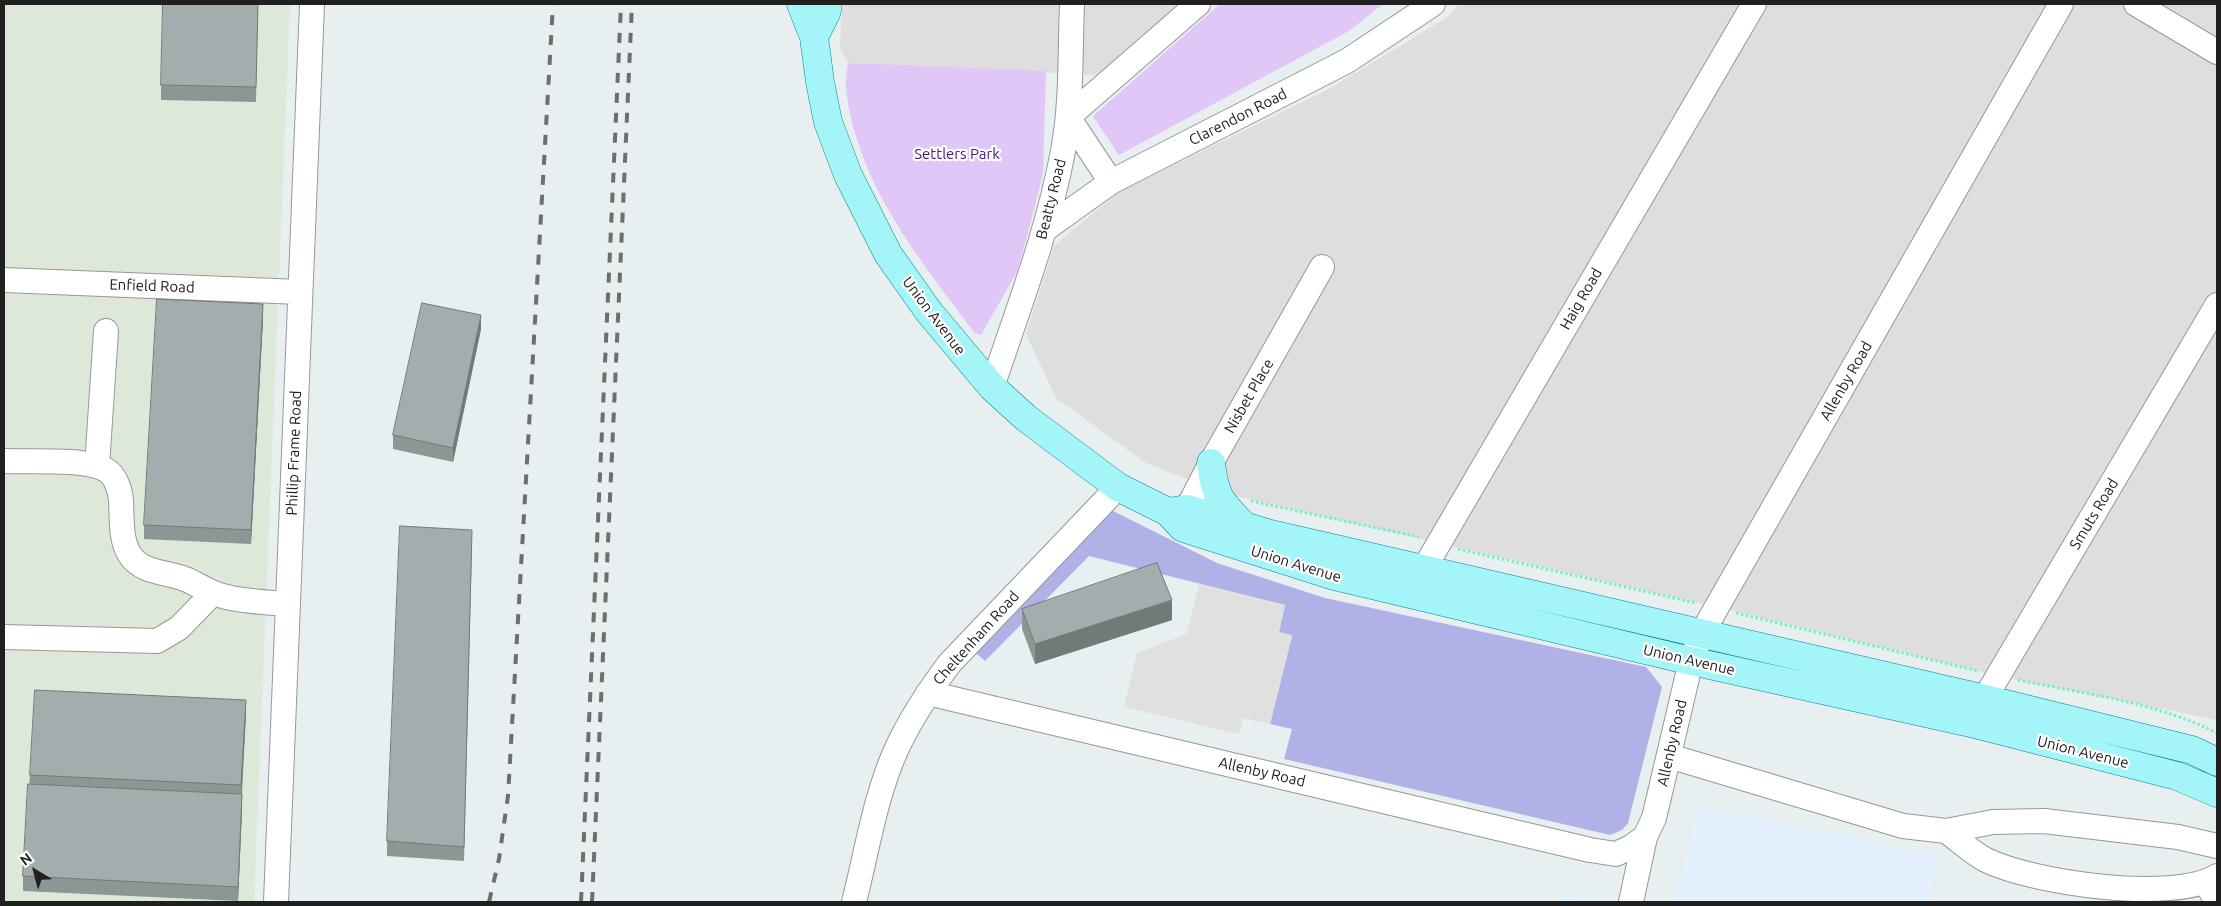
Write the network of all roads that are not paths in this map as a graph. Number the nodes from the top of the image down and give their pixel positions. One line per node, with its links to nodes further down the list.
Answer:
1 (312, 4): 17 (street, Phillip Frame Road)
2 (801, 4): 10 (main road, Union Avenue)
3 (827, 4): 10 (main road)
4 (1072, 4): 12 (street, Beatty Road)
5 (1198, 4): 12 (street)
6 (1433, 4): 13 (street, Clarendon Road)
7 (1754, 4): 27 (street, Haig Road)
8 (2061, 4): 31 (street, Allenby Road)
9 (2136, 4): 11 (street)
10 (814, 37): 20 (main road, Union Avenue)
11 (2217, 52)
12 (1068, 117): 13 (street); 14 (street, Beatty Road)
13 (1111, 182): 14 (street, Clarendon Road)
14 (1044, 230): 20 (street, Beatty Road)
15 (1322, 267): 22 (street, Nisbet Place)
16 (4, 280): 17 (street, Enfield Road)
17 (300, 292): 30 (street, Phillip Frame Road)
18 (2217, 306): 35 (street, Smuts Road)
19 (106, 332): 23 (street)
20 (992, 387): 24 (main road, Union Avenue)
21 (4, 461): 23 (street)
22 (1211, 463): 25 (street, Nisbet Place); 26 (main road)
23 (97, 466): 28 (street)
24 (1118, 486): 25 (main road, Union Avenue); 34 (street, Cheltenham Road)
25 (1179, 517): 26 (main road, Union Avenue); 29 (main road, Union Avenue)
26 (1243, 525): 27 (main road, Union Avenue)
27 (1422, 569): 29 (street, Haig Road); 31 (main road, Union Avenue)
28 (213, 593): 30 (street); 32 (street)
29 (1409, 595): 33 (main road, Union Avenue)
30 (288, 604): 45 (street, Phillip Frame Road)
31 (1702, 633): 33 (street, Allenby Road); 35 (main road, Union Avenue)
32 (4, 637)
33 (1691, 661): 36 (main road, Union Avenue); 37 (street, Allenby Road)
34 (928, 693): 41 (street, Allenby Road); 46 (street, Cheltenham Road)
35 (1985, 699): 36 (street, Smuts Road); 38 (main road, Union Avenue)
36 (1971, 723): 39 (main road, Union Avenue)
37 (1669, 756): 40 (street); 41 (street, Allenby Road)
38 (2217, 762)
39 (2217, 793)
40 (1946, 830): 42 (street); 44 (street)
41 (1645, 837): 47 (street)
42 (2217, 846)
43 (2214, 887): 44 (street)
44 (2076, 893)
45 (276, 902)
46 (854, 902)
47 (1631, 902)

